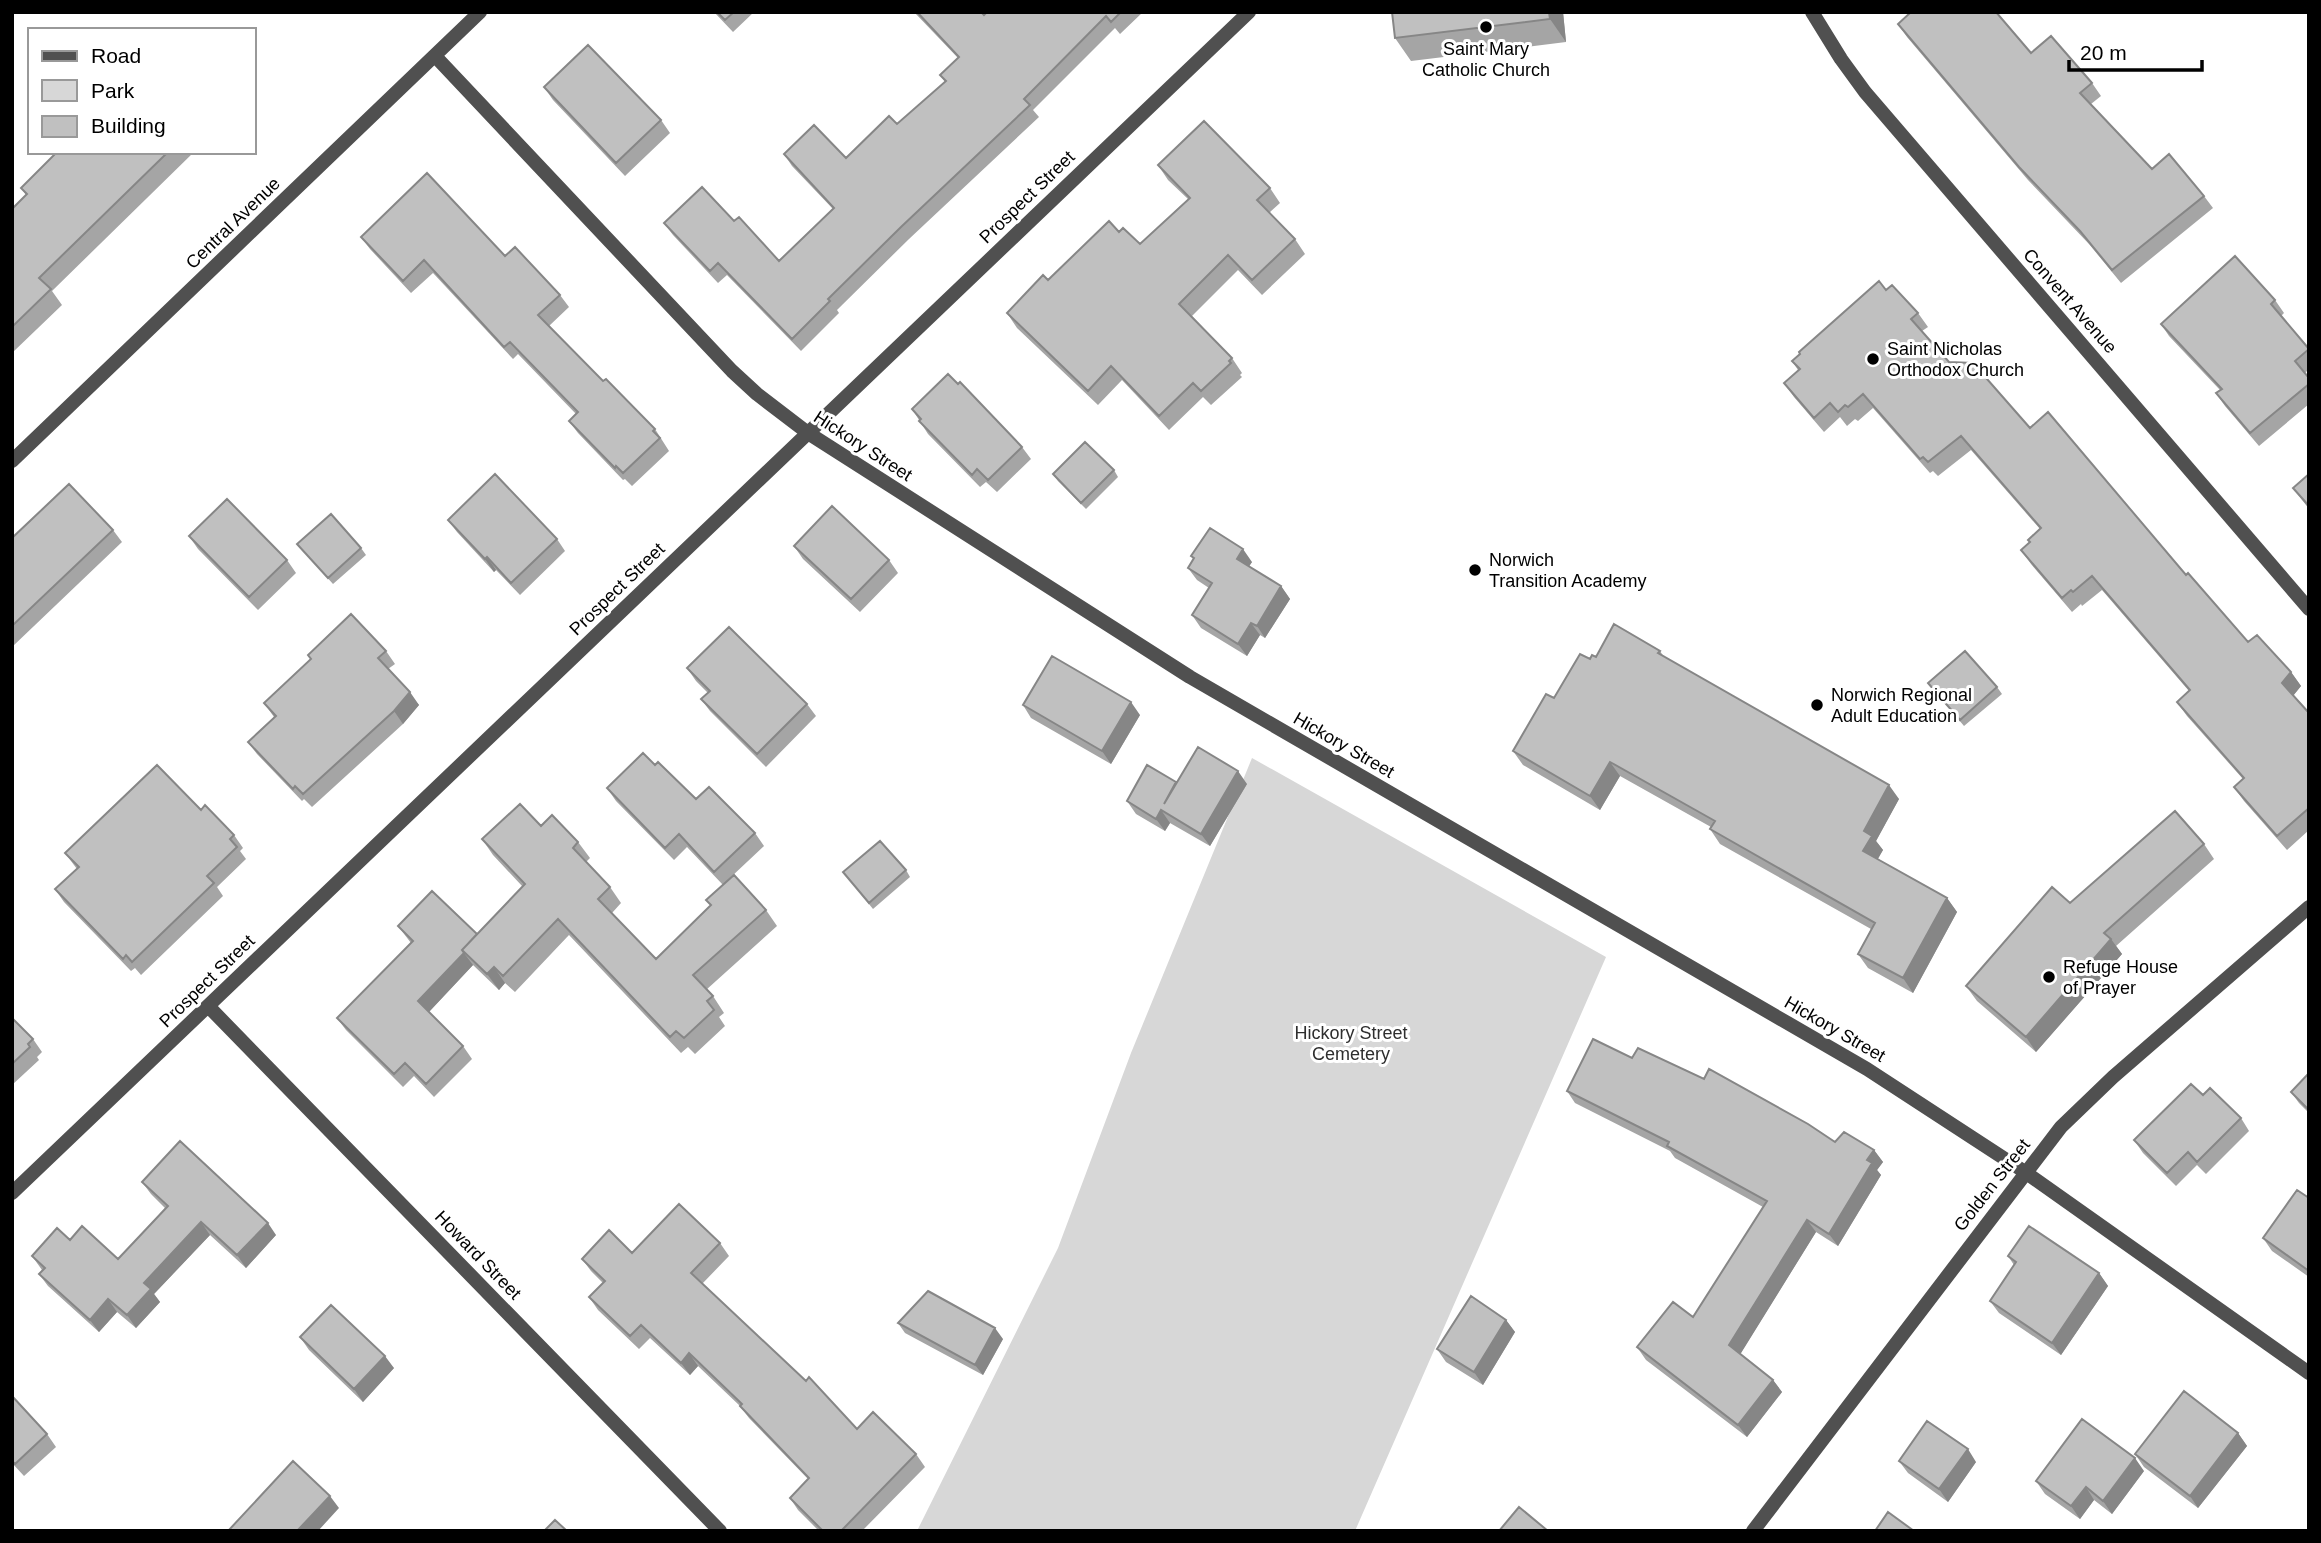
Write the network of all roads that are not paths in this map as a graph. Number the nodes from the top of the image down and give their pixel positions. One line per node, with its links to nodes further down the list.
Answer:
1 (480, 12): 4 (street, Central Avenue)
2 (1249, 12): 5 (street, Prospect Street)
3 (1812, 12): 7 (street, Convent Avenue)
4 (435, 56): 5 (street, Hickory Street); 6 (street, Central Avenue)
5 (808, 433): 9 (street, Prospect Street); 10 (street, Hickory Street)
6 (12, 461)
7 (2309, 609)
8 (2309, 908): 10 (street, Golden Street)
9 (208, 1006): 11 (street, Prospect Street); 13 (street, Howard Street)
10 (2025, 1172): 12 (street, Hickory Street); 14 (street, Golden Street)
11 (12, 1193)
12 (2309, 1373)
13 (720, 1531)
14 (1753, 1531)

